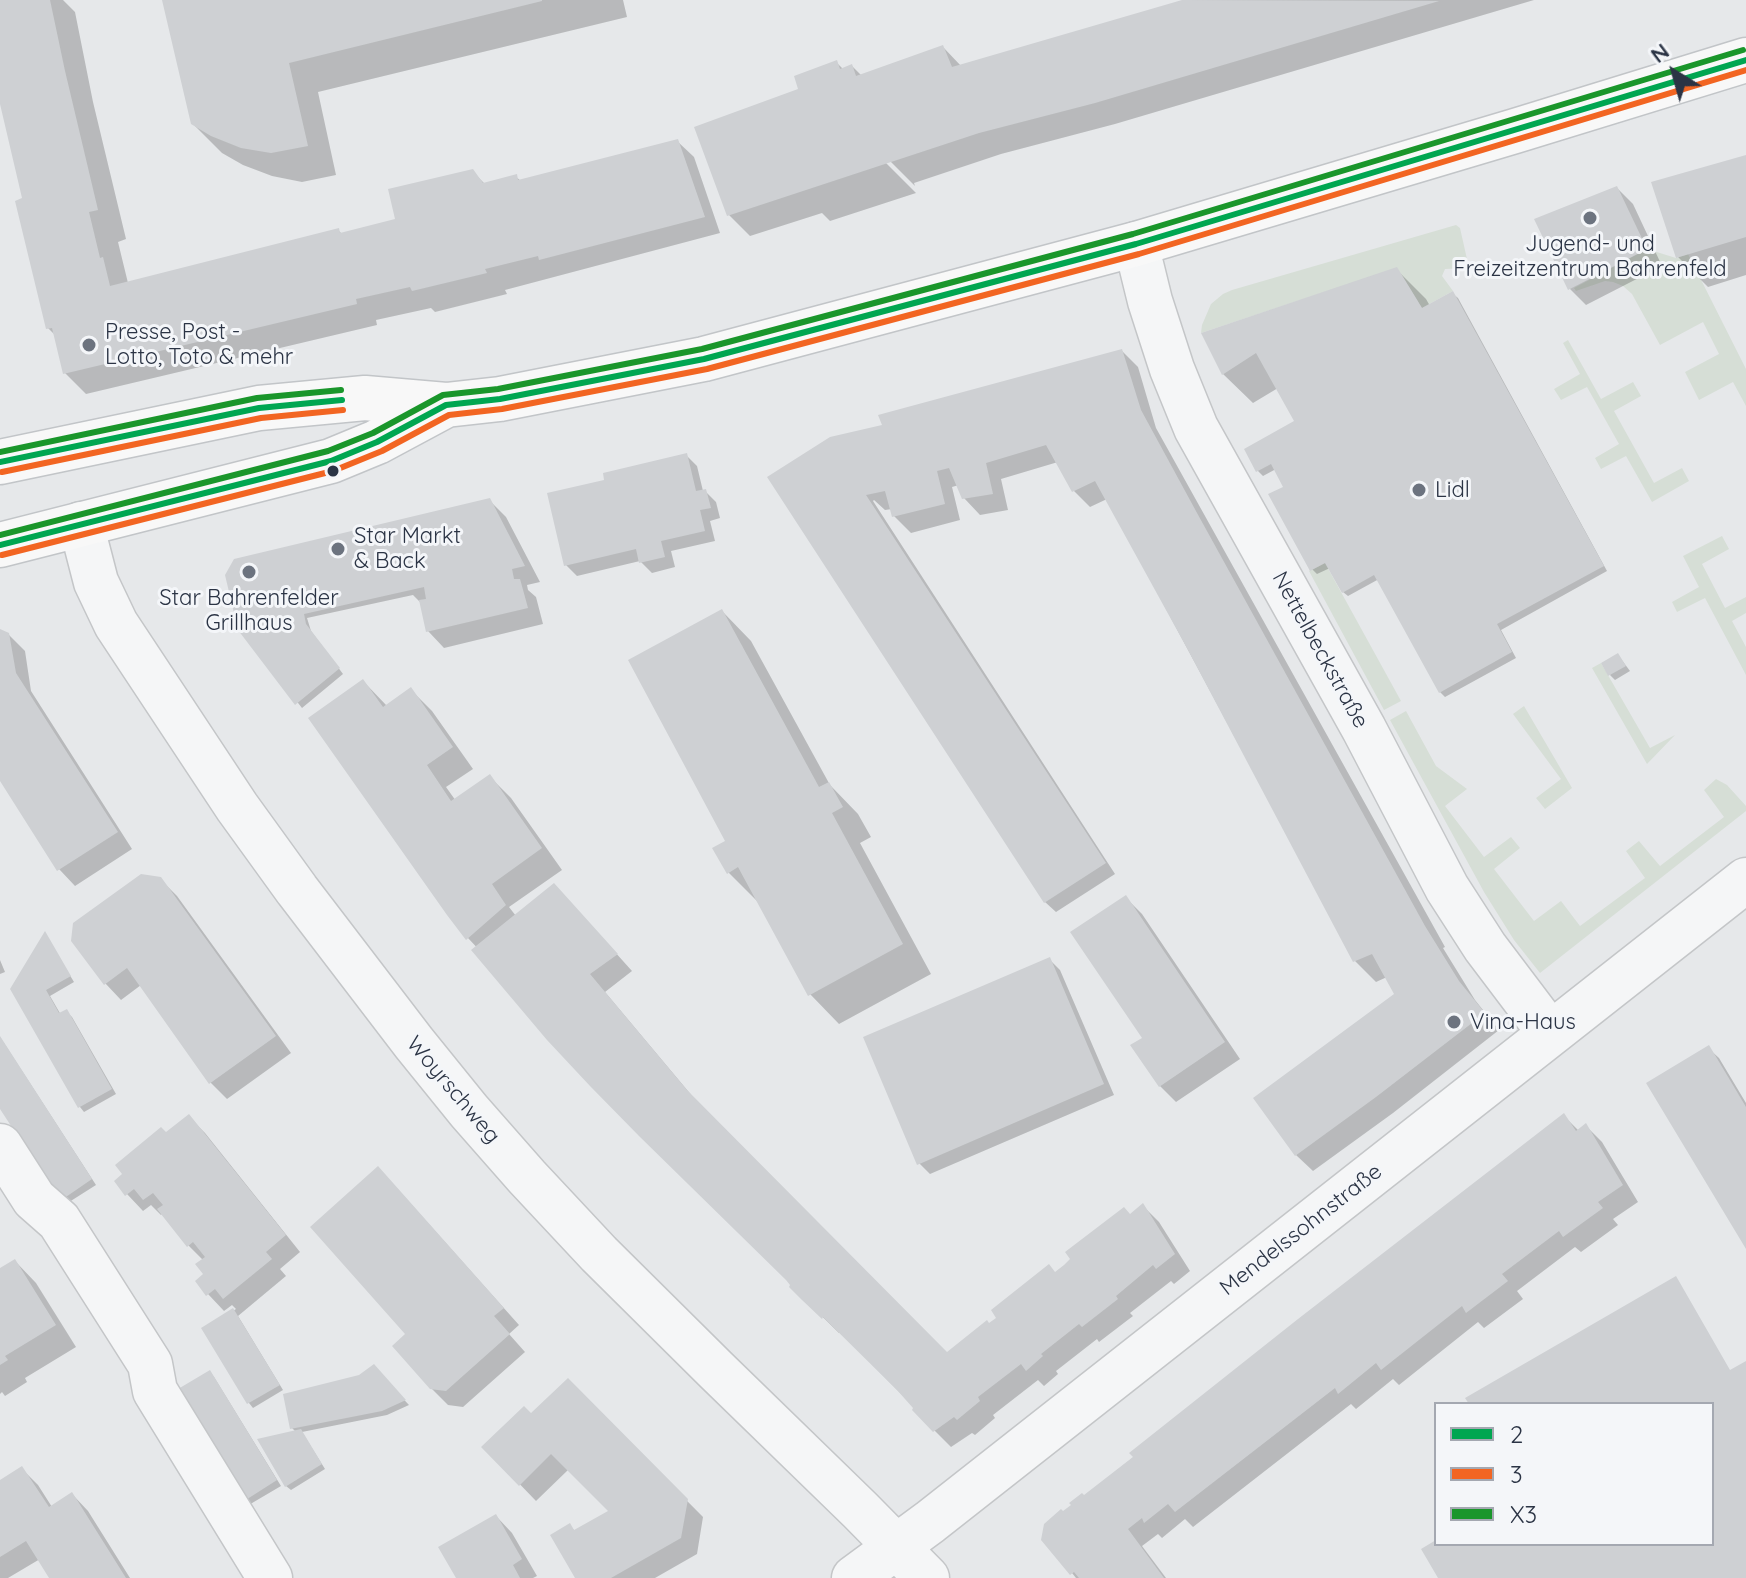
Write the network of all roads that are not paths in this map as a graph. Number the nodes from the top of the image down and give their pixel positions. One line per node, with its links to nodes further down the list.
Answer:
1 (1746, 60): 2 (main road)
2 (1136, 244): 3 (main road); 8 (street, Nettelbeckstraße)
3 (446, 405): 4 (main road); 5 (main road)
4 (0, 462)
5 (81, 524): 6 (main road); 10 (street, Woyrschweg)
6 (0, 545)
7 (1746, 880): 8 (street, Mendelssohnstraße)
8 (1550, 1033): 10 (street, Mendelssohnstraße)
9 (0, 1146): 11 (street)
10 (912, 1563): 12 (street, Mendelssohnstraße)
11 (270, 1578)
12 (854, 1578)

